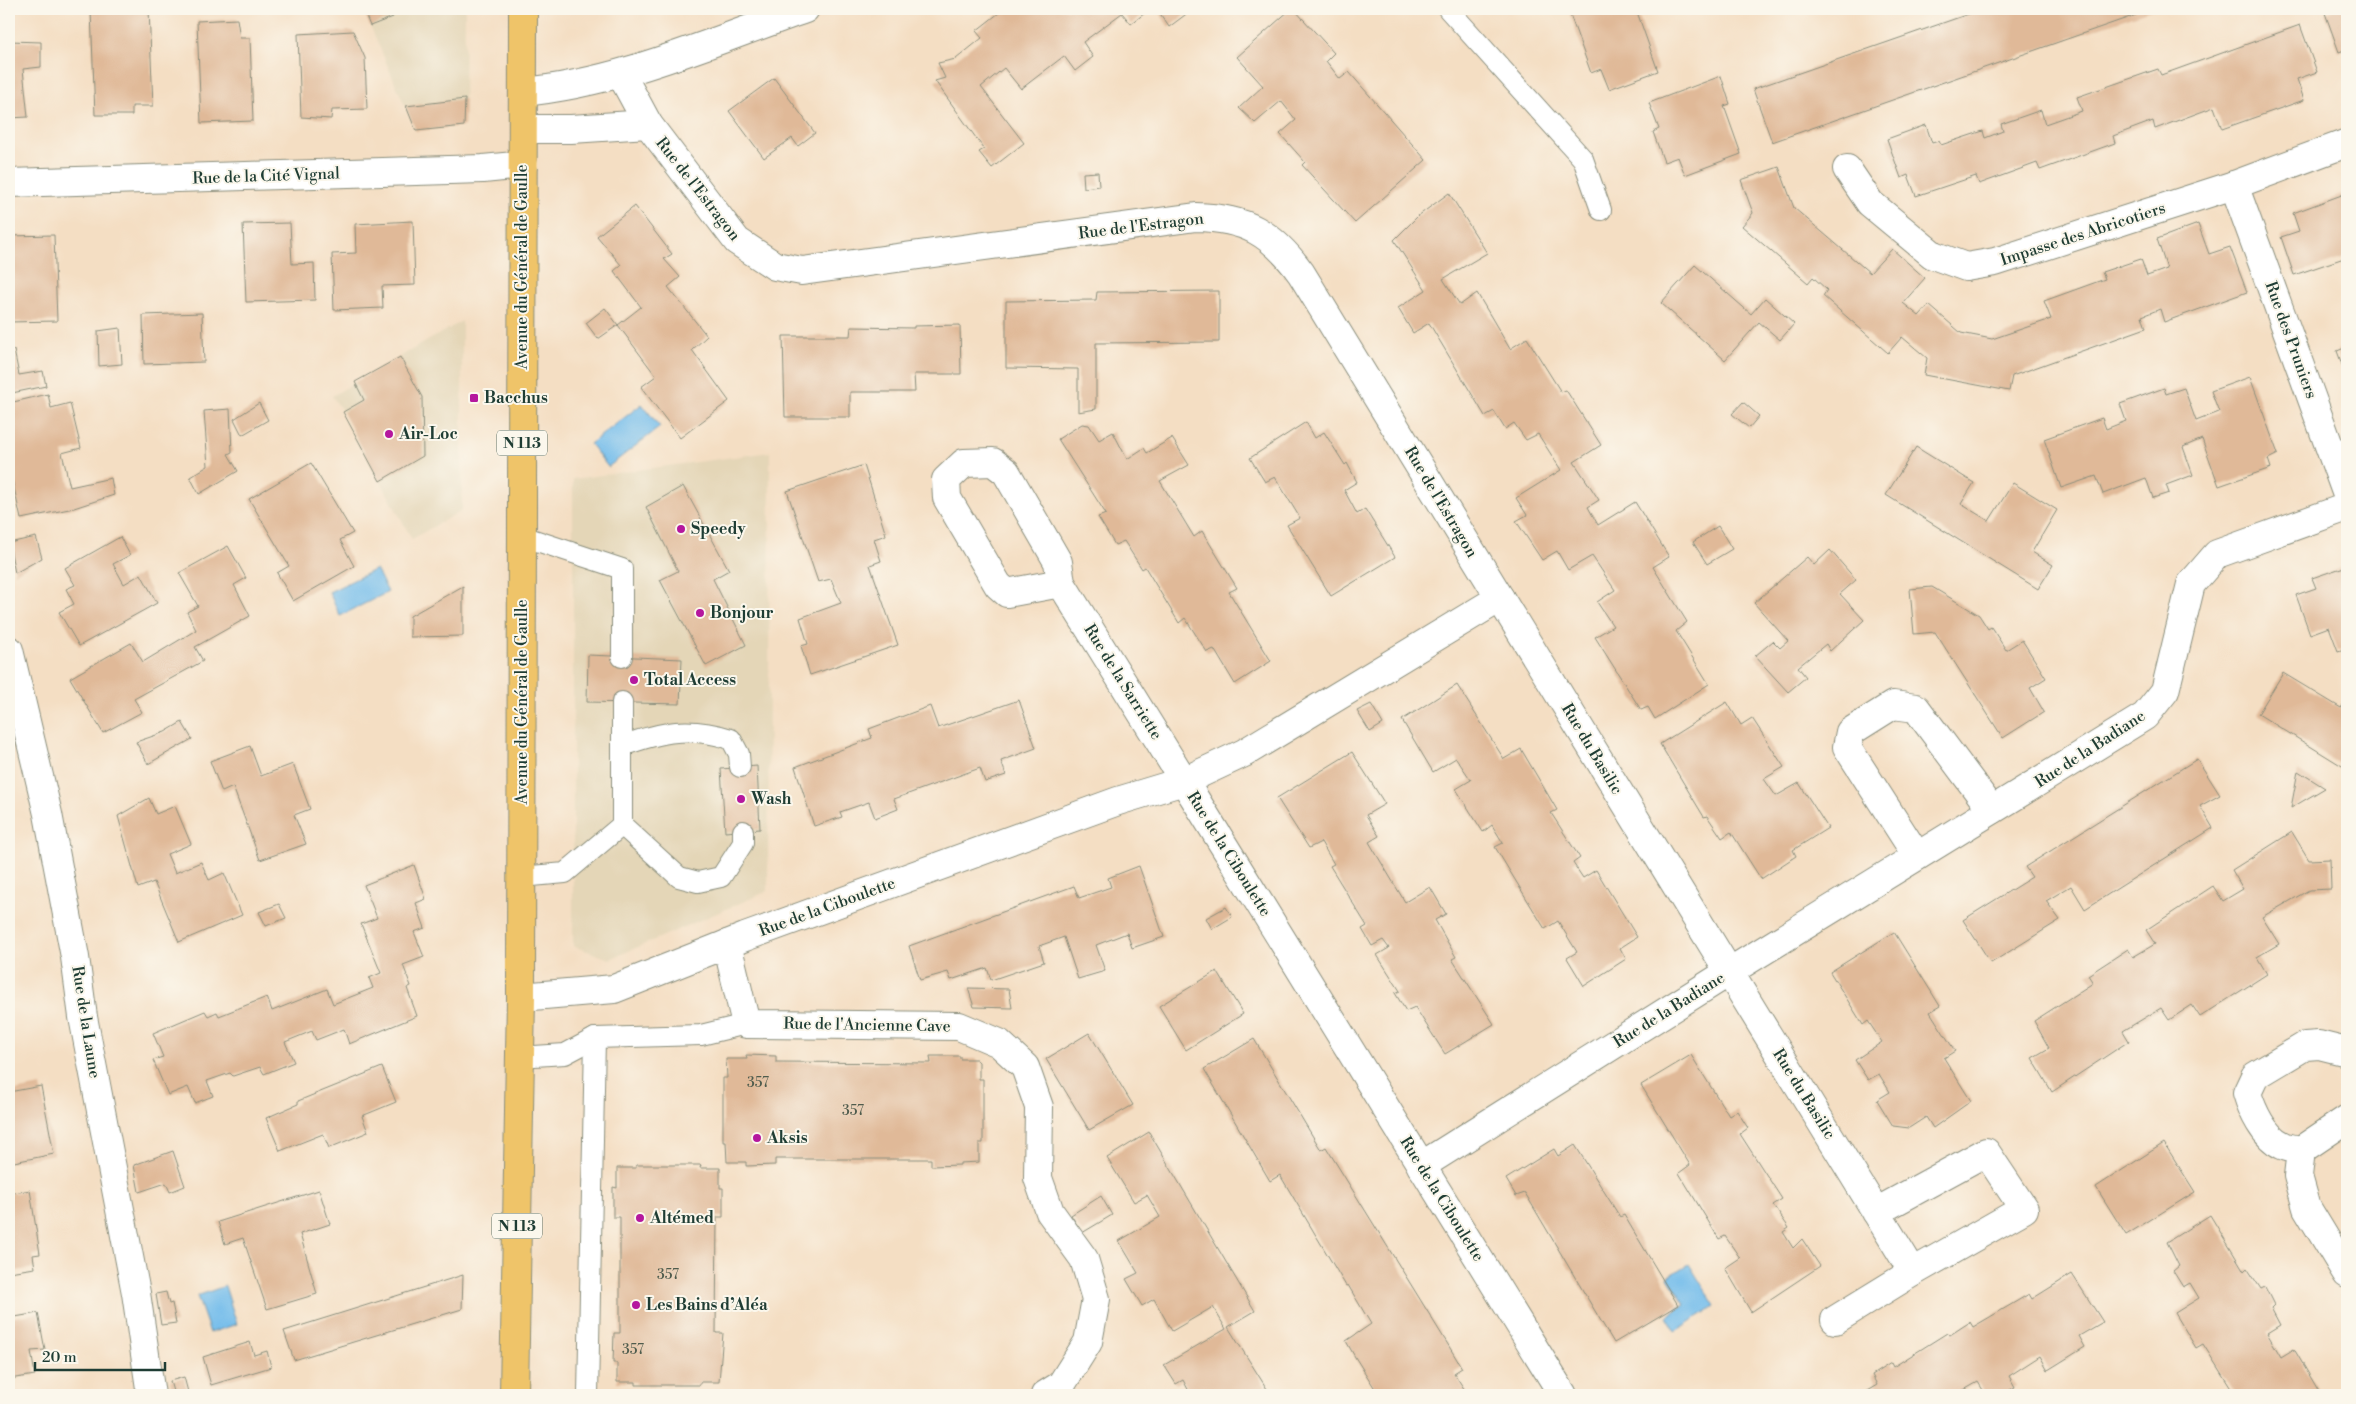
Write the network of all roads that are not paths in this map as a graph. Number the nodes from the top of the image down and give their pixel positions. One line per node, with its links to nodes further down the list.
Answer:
1 (523, 9): 5 (main road, Avenue du Général de Gaulle / N 113)
2 (805, 9): 4 (street)
3 (1448, 9): 13 (lane)
4 (621, 74): 5 (street); 6 (street, Rue de l'Estragon)
5 (523, 92): 7 (main road, Avenue du Général de Gaulle / N 113)
6 (648, 124): 7 (street, Rue de l'Estragon); 18 (street, Rue de l'Estragon)
7 (523, 129): 9 (main road, Avenue du Général de Gaulle / N 113)
8 (2347, 143): 12 (street, Impasse des Abricotiers)
9 (523, 165): 11 (street, Rue de la Cité Vignal); 16 (main road, Avenue du Général de Gaulle / N 113)
10 (1847, 169): 12 (street, Impasse des Abricotiers)
11 (9, 183)
12 (2234, 185): 14 (street, Rue des Pruniers)
13 (1602, 210)
14 (2347, 495)
15 (2347, 507): 25 (street, Rue de la Badiane)
16 (522, 536): 20 (lane); 29 (main road, Avenue du Général de Gaulle / N 113)
17 (1061, 583): 17 (street, Rue de la Sarriette); 24 (street, Rue de la Sarriette)
18 (1500, 598): 24 (street); 31 (street, Rue du Basilic)
19 (9, 650): 44 (street, Rue de la Laune)
20 (622, 657)
21 (622, 702): 22 (lane)
22 (622, 746): 23 (lane); 26 (lane)
23 (740, 767)
24 (1184, 781): 30 (street, Rue de la Ciboulette); 39 (street, Rue de la Ciboulette)
25 (1992, 810): 28 (street, Rue de la Badiane); 28 (street)
26 (622, 825): 27 (lane); 29 (lane)
27 (743, 830)
28 (1917, 856): 31 (street, Rue de la Badiane)
29 (521, 877): 32 (main road, Avenue du Général de Gaulle / N 113)
30 (727, 944): 32 (street, Rue de la Ciboulette); 33 (street)
31 (1729, 972): 39 (street, Rue de la Badiane); 40 (street, Rue du Basilic)
32 (521, 997): 36 (main road, Avenue du Général de Gaulle / N 113)
33 (746, 1024): 34 (lane); 47 (street, Rue de l'Ancienne Cave)
34 (596, 1038): 36 (lane); 46 (lane)
35 (2347, 1052): 38 (street)
36 (519, 1057): 45 (main road, Avenue du Général de Gaulle / N 113)
37 (2347, 1119): 38 (street)
38 (2301, 1150): 42 (street)
39 (1421, 1166): 48 (street, Rue de la Ciboulette)
40 (1876, 1212): 41 (street, Rue du Basilic); 41 (street)
41 (1913, 1272): 43 (street)
42 (2347, 1274)
43 (1835, 1320)
44 (151, 1395)
45 (514, 1395)
46 (588, 1395)
47 (1045, 1395)
48 (1564, 1395)

